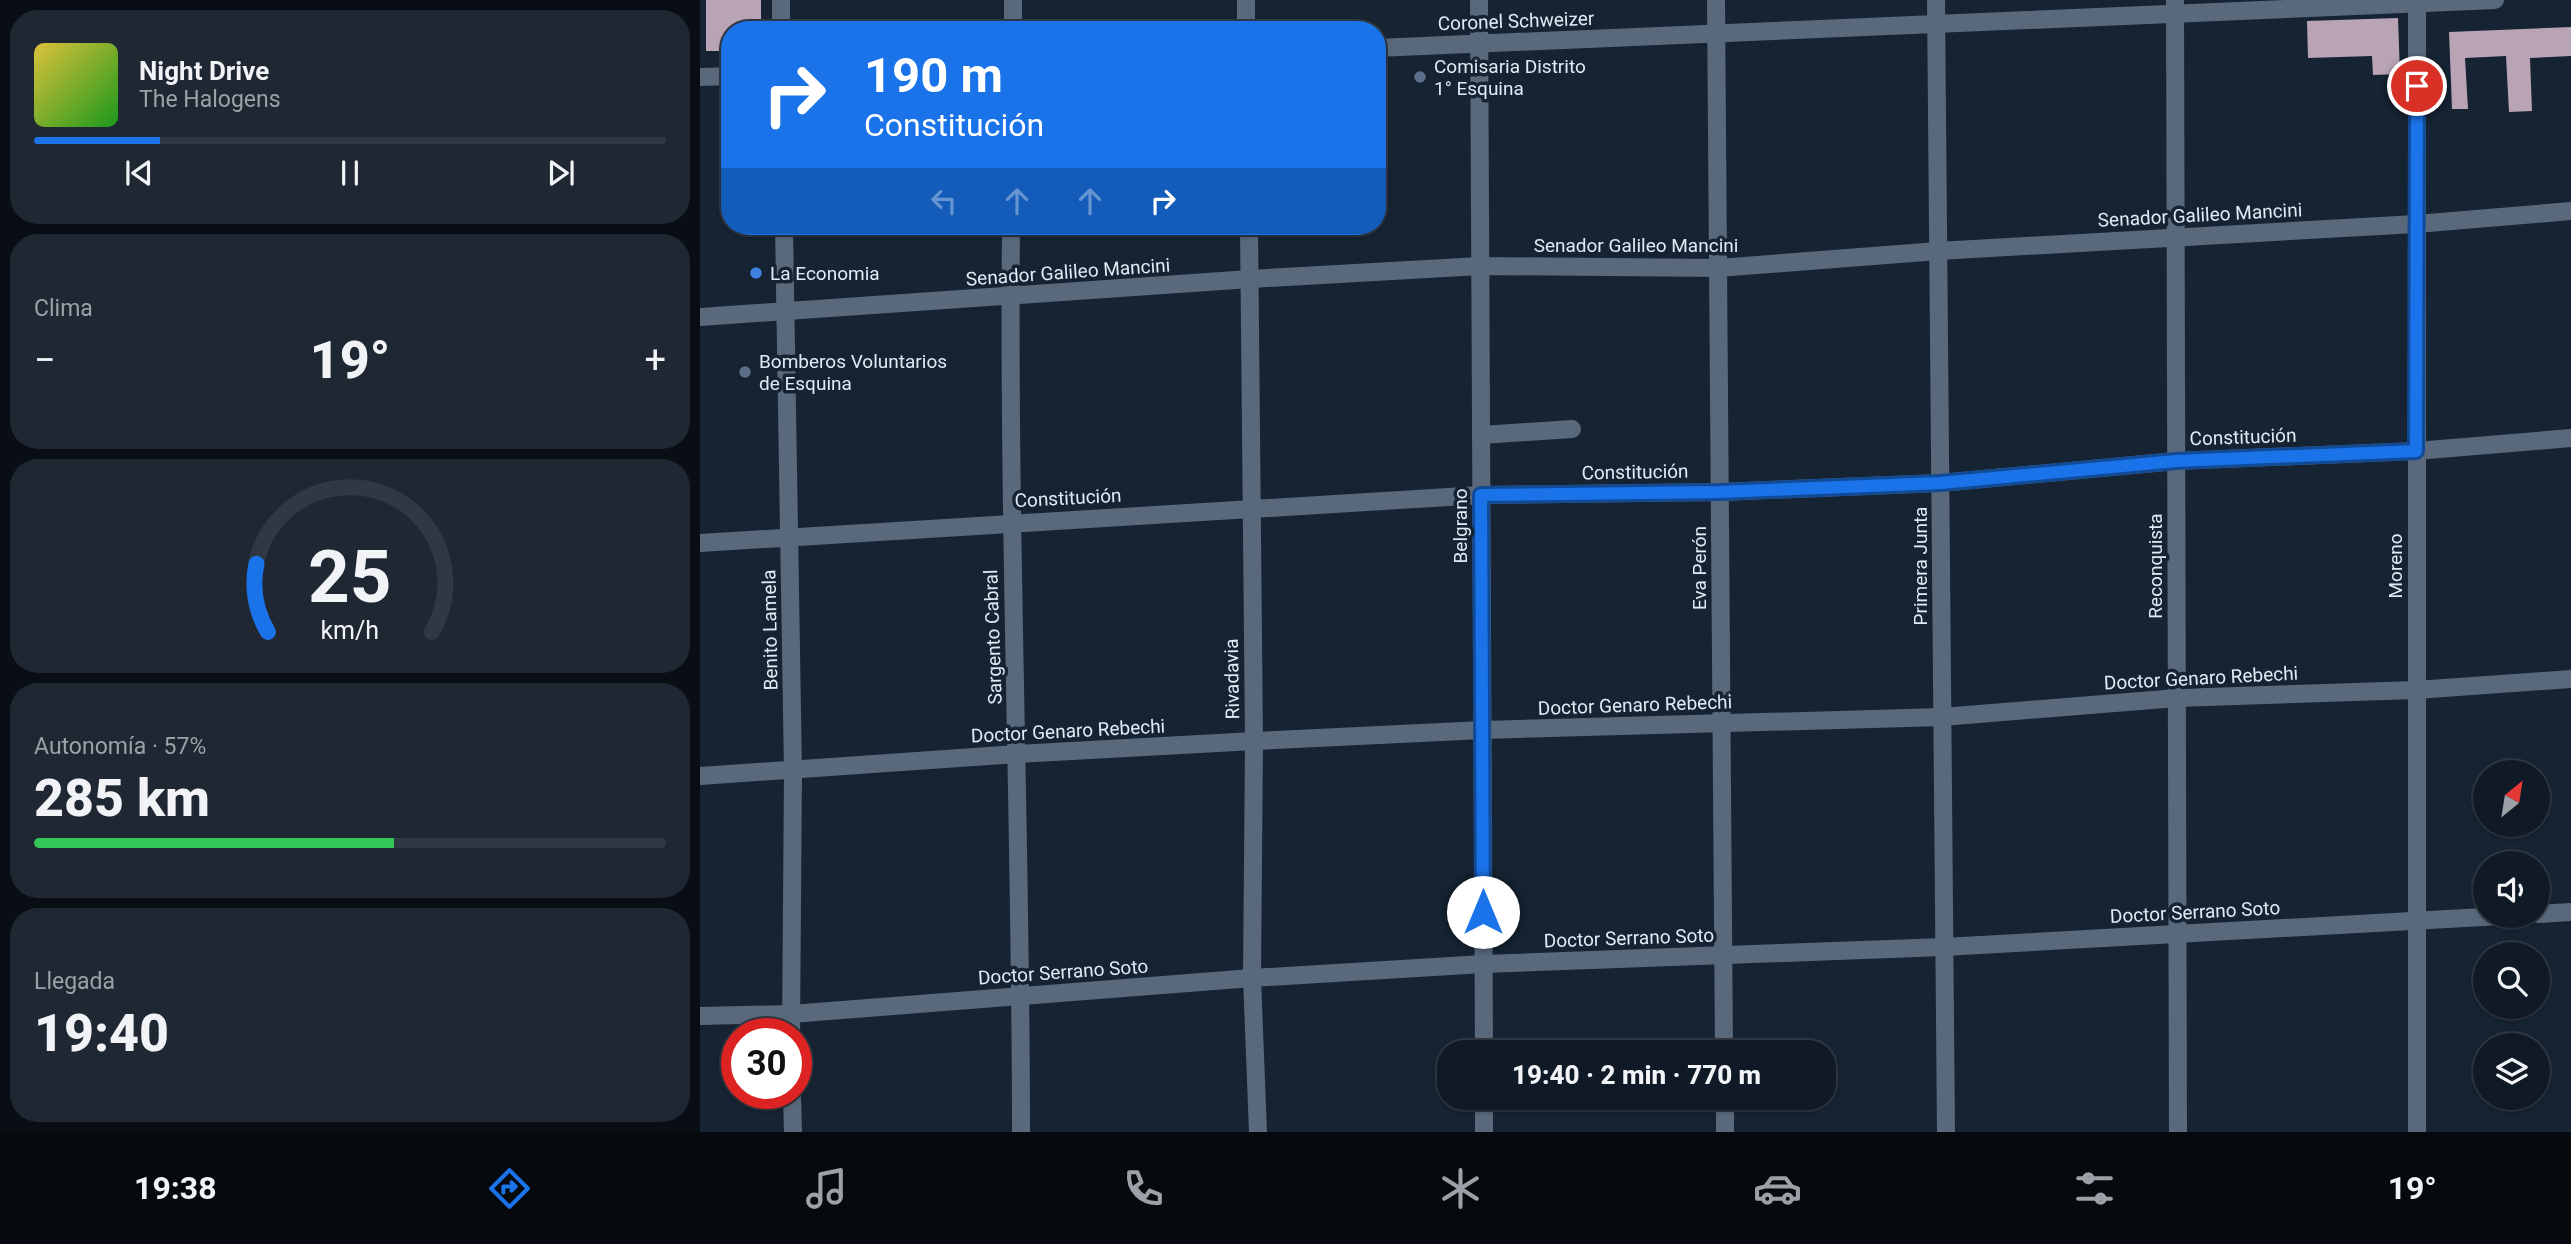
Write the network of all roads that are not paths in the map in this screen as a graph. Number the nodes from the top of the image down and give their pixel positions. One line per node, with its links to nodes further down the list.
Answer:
1 (781, 0): 10 (street)
2 (1013, 0): 11 (street)
3 (1246, 0): 12 (street)
4 (1479, 0): 15 (street, Belgrano)
5 (1716, 0): 14 (street, Eva Perón)
6 (1936, 0): 13 (street, Primera Junta)
7 (2495, 0): 8 (street, Coronel Schweizer)
8 (2417, 2): 9 (street, Coronel Schweizer); 20 (street, Moreno)
9 (2176, 7): 13 (street, Coronel Schweizer); 24 (street, Reconquista)
10 (781, 21)
11 (1013, 21)
12 (1247, 21)
13 (1936, 24): 14 (street, Coronel Schweizer); 25 (street, Primera Junta)
14 (1717, 34): 15 (street, Coronel Schweizer); 27 (street, Eva Perón)
15 (1479, 44): 16 (street, Coronel Schweizer); 26 (street, Belgrano)
16 (1386, 48)
17 (721, 76): 18 (street)
18 (700, 77)
19 (2571, 211): 20 (street, Senador Galileo Mancini)
20 (2416, 224): 24 (street, Senador Galileo Mancini); 35 (street, Moreno)
21 (784, 235): 30 (street, Benito Lamela)
22 (1011, 235): 29 (street, Sargento Cabral)
23 (1250, 235): 28 (street, Rivadavia)
24 (2176, 236): 25 (street, Senador Galileo Mancini); 36 (street, Reconquista)
25 (1938, 251): 27 (street, Senador Galileo Mancini); 37 (street, Primera Junta)
26 (1480, 266): 27 (street, Senador Galileo Mancini); 28 (street, Senador Galileo Mancini); 33 (street, Belgrano)
27 (1718, 268): 38 (street, Eva Perón)
28 (1250, 279): 29 (street, Senador Galileo Mancini); 40 (street, Rivadavia)
29 (1010, 298): 30 (street, Senador Galileo Mancini); 41 (street, Sargento Cabral)
30 (786, 312): 31 (street, Senador Galileo Mancini); 42 (street, Benito Lamela)
31 (700, 317)
32 (1572, 429): 33 (street)
33 (1481, 435): 39 (street, Belgrano)
34 (2571, 438): 35 (street, Constitución)
35 (2416, 451): 36 (street, Constitución); 45 (street, Moreno)
36 (2176, 461): 37 (street, Constitución); 46 (street, Reconquista)
37 (1940, 483): 38 (street, Constitución); 47 (street, Primera Junta)
38 (1720, 492): 39 (street, Constitución); 48 (street, Eva Perón)
39 (1481, 495): 40 (street, Constitución); 49 (street, Belgrano)
40 (1251, 510): 41 (street, Constitución); 50 (street, Rivadavia)
41 (1011, 522): 42 (street, Constitución); 51 (street, Sargento Cabral)
42 (789, 538): 43 (street, Constitución); 52 (street, Benito Lamela)
43 (700, 543)
44 (2571, 679): 45 (street, Doctor Genaro Rebechi)
45 (2416, 690): 46 (street, Doctor Genaro Rebechi); 57 (street, Moreno)
46 (2177, 698): 47 (street, Doctor Genaro Rebechi); 58 (street, Reconquista)
47 (1942, 717): 48 (street, Doctor Genaro Rebechi); 59 (street, Primera Junta)
48 (1721, 724): 49 (street, Doctor Genaro Rebechi); 60 (street, Eva Perón)
49 (1483, 730): 50 (street, Doctor Genaro Rebechi); 61 (street, Belgrano)
50 (1254, 741): 51 (street, Doctor Genaro Rebechi); 62 (street, Rivadavia)
51 (1017, 754): 52 (street, Doctor Genaro Rebechi); 63 (street, Sargento Cabral)
52 (793, 771): 53 (street, Doctor Genaro Rebechi); 64 (street, Benito Lamela)
53 (700, 776)
54 (2571, 912): 55 (street)
55 (2550, 913)
56 (2473, 918): 57 (street, Doctor Serrano Soto)
57 (2416, 922): 58 (street, Doctor Serrano Soto); 79 (street, Moreno)
58 (2177, 934): 59 (street, Doctor Serrano Soto); 78 (street, Reconquista)
59 (1944, 947): 60 (street, Doctor Serrano Soto); 77 (street, Primera Junta)
60 (1723, 955): 61 (street, Doctor Serrano Soto); 68 (street, Eva Perón)
61 (1483, 964): 62 (street, Doctor Serrano Soto); 67 (street, Belgrano)
62 (1252, 978): 63 (street, Doctor Serrano Soto); 74 (street, Rivadavia)
63 (1021, 997): 64 (street, Doctor Serrano Soto); 73 (street, Sargento Cabral)
64 (791, 1014): 65 (street, Doctor Serrano Soto); 66 (street, Benito Lamela)
65 (700, 1016)
66 (791, 1018)
67 (1484, 1040)
68 (1724, 1040)
69 (792, 1109): 72 (street)
70 (1484, 1110): 75 (street)
71 (1725, 1110): 76 (street)
72 (793, 1132)
73 (1021, 1132)
74 (1258, 1132)
75 (1484, 1132)
76 (1725, 1132)
77 (1945, 1132)
78 (2178, 1132)
79 (2417, 1132)

